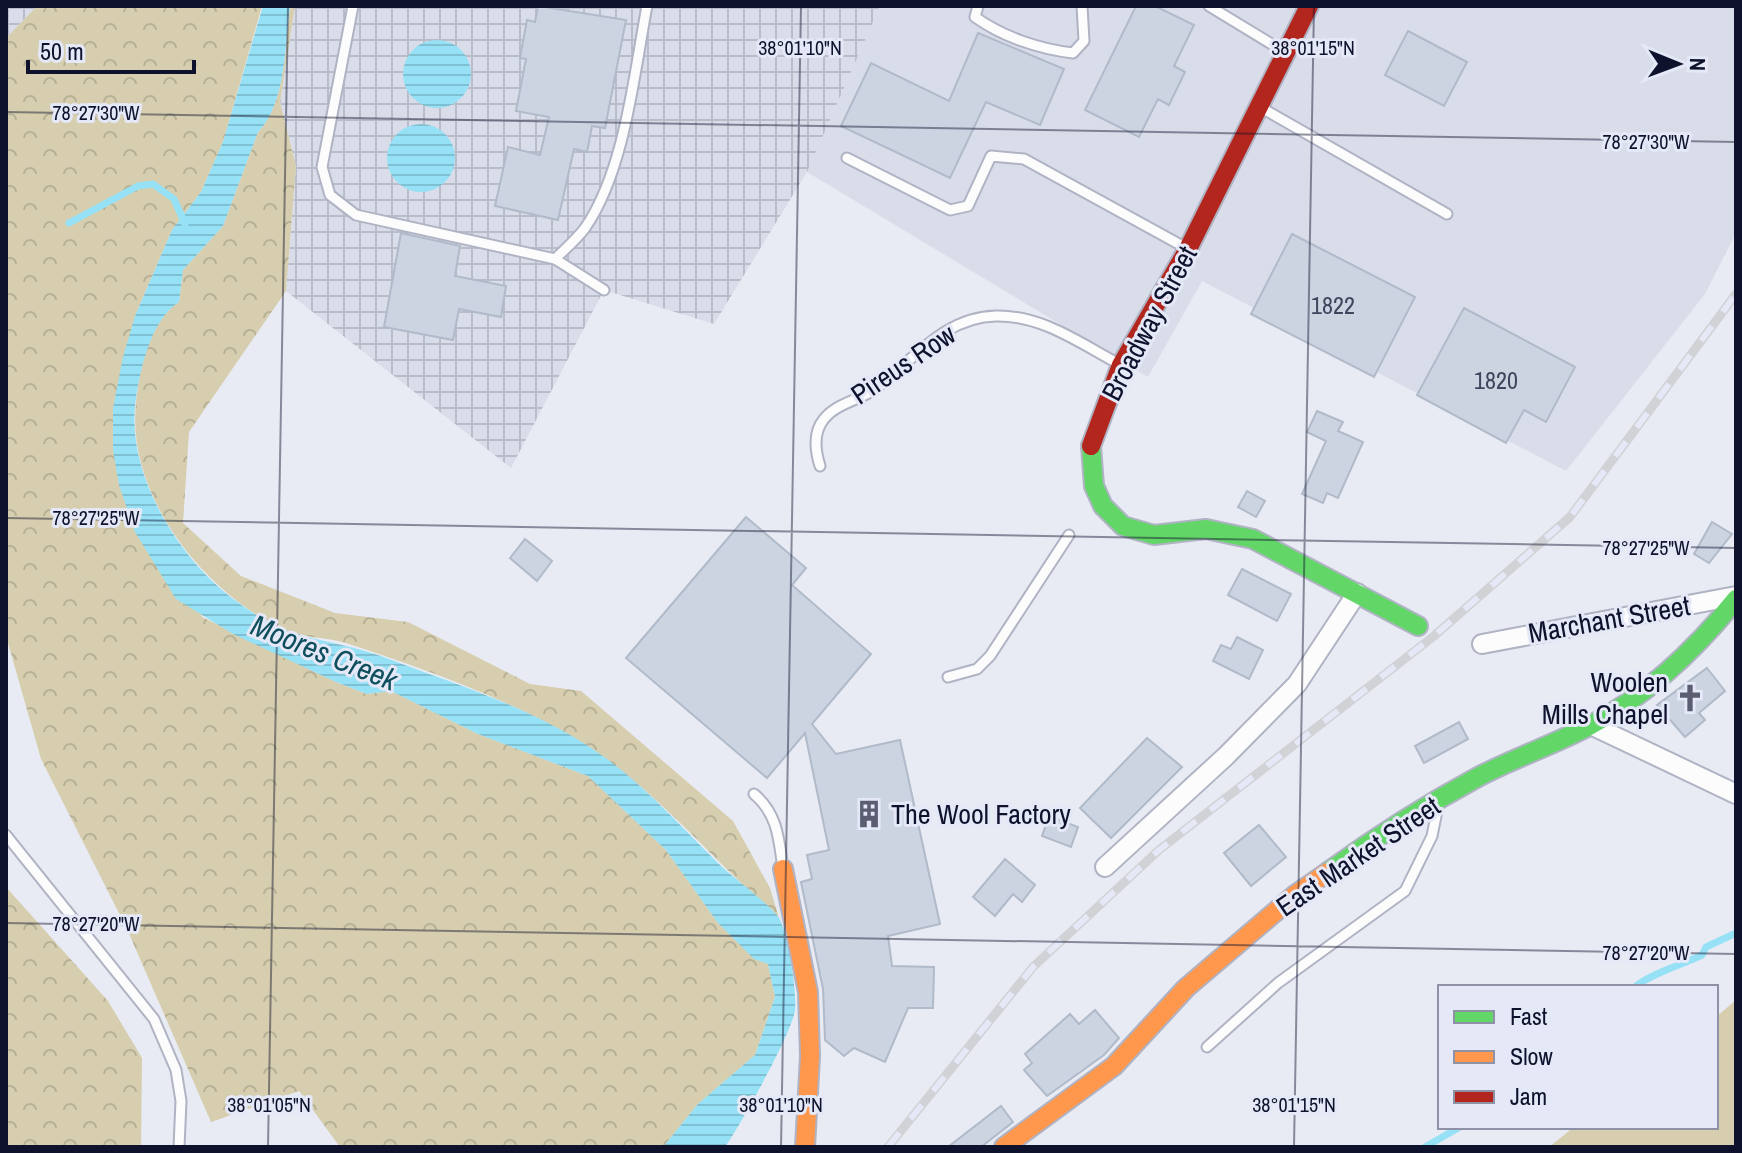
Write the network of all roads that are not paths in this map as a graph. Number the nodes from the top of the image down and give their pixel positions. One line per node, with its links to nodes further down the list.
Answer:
1 (353, 6): 12 (lane)
2 (647, 6): 12 (lane)
3 (978, 6): 4 (lane)
4 (1082, 6)
5 (1209, 6): 7 (lane)
6 (1309, 6): 7 (street, Broadway Street)
7 (1286, 52): 8 (street, Broadway Street)
8 (1260, 107): 10 (lane); 11 (street, Broadway Street)
9 (847, 158): 11 (lane)
10 (1447, 214)
11 (1188, 249): 14 (street, Broadway Street)
12 (555, 259): 13 (lane)
13 (604, 290)
14 (1121, 365): 15 (lane, Pireus Row); 17 (street, Broadway Street)
15 (820, 466)
16 (1069, 535): 21 (lane)
17 (1357, 593): 19 (street, Broadway Street); 27 (street)
18 (1736, 598): 20 (street, Marchant Street); 22 (street, East Market Street)
19 (1418, 626)
20 (1482, 644)
21 (948, 677)
22 (1591, 725): 24 (street); 25 (street, East Market Street)
23 (754, 794): 28 (lane)
24 (1736, 794)
25 (1439, 799): 29 (lane); 32 (street, East Market Street)
26 (6, 835): 30 (lane)
27 (1105, 867)
28 (783, 869): 31 (street)
29 (1207, 1047)
30 (179, 1147)
31 (805, 1147)
32 (1004, 1147)

